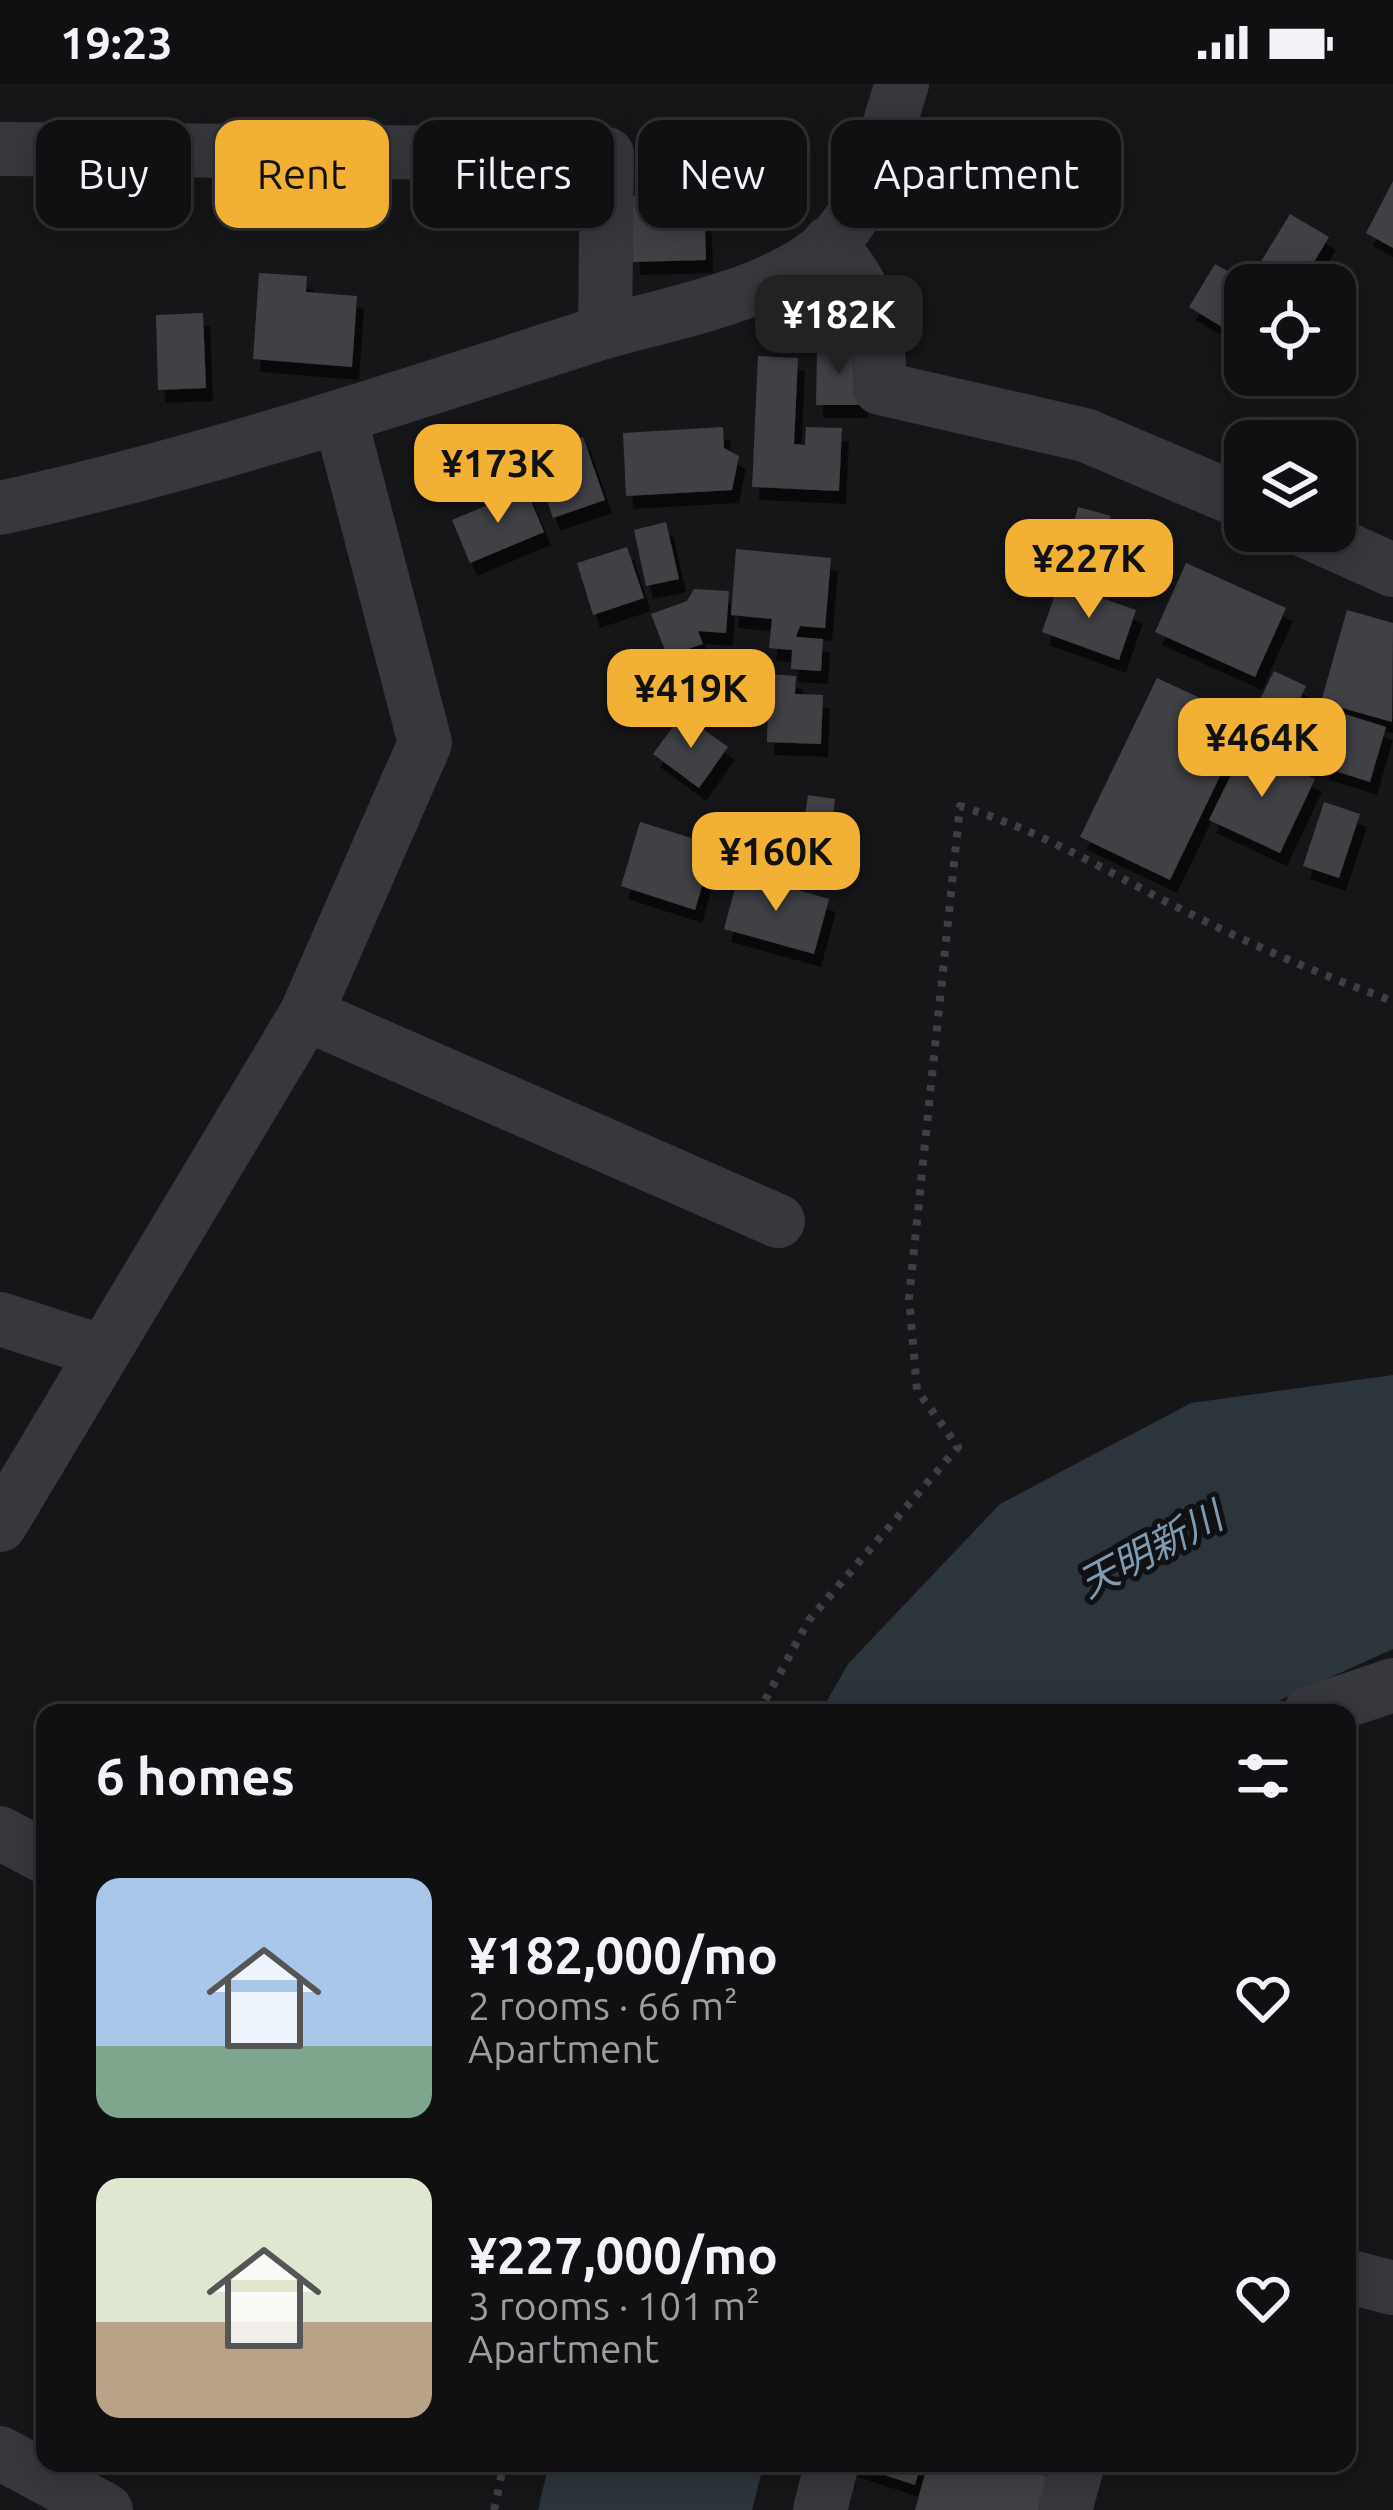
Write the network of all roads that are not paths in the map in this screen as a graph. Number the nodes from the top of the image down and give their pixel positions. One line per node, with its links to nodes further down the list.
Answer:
1 (902, 84): 3 (street)
2 (0, 149): 4 (street)
3 (829, 242): 4 (street); 6 (street)
4 (605, 332): 5 (street)
5 (340, 417): 7 (street); 10 (street)
6 (1224, 494)
7 (0, 508)
8 (1353, 552): 9 (street)
9 (1393, 570)
10 (306, 1014): 11 (street); 13 (street)
11 (778, 1221)
12 (0, 1319): 13 (street)
13 (103, 1352): 14 (street)
14 (0, 1525)
15 (1393, 1684): 16 (street)
16 (1336, 1704)
17 (0, 1833): 18 (street)
18 (36, 1852)
19 (1356, 2278): 20 (street)
20 (1393, 2288)
21 (0, 2453): 24 (street)
22 (830, 2472): 25 (street)
23 (1076, 2472): 26 (street)
24 (106, 2510)
25 (820, 2510)
26 (1065, 2510)

